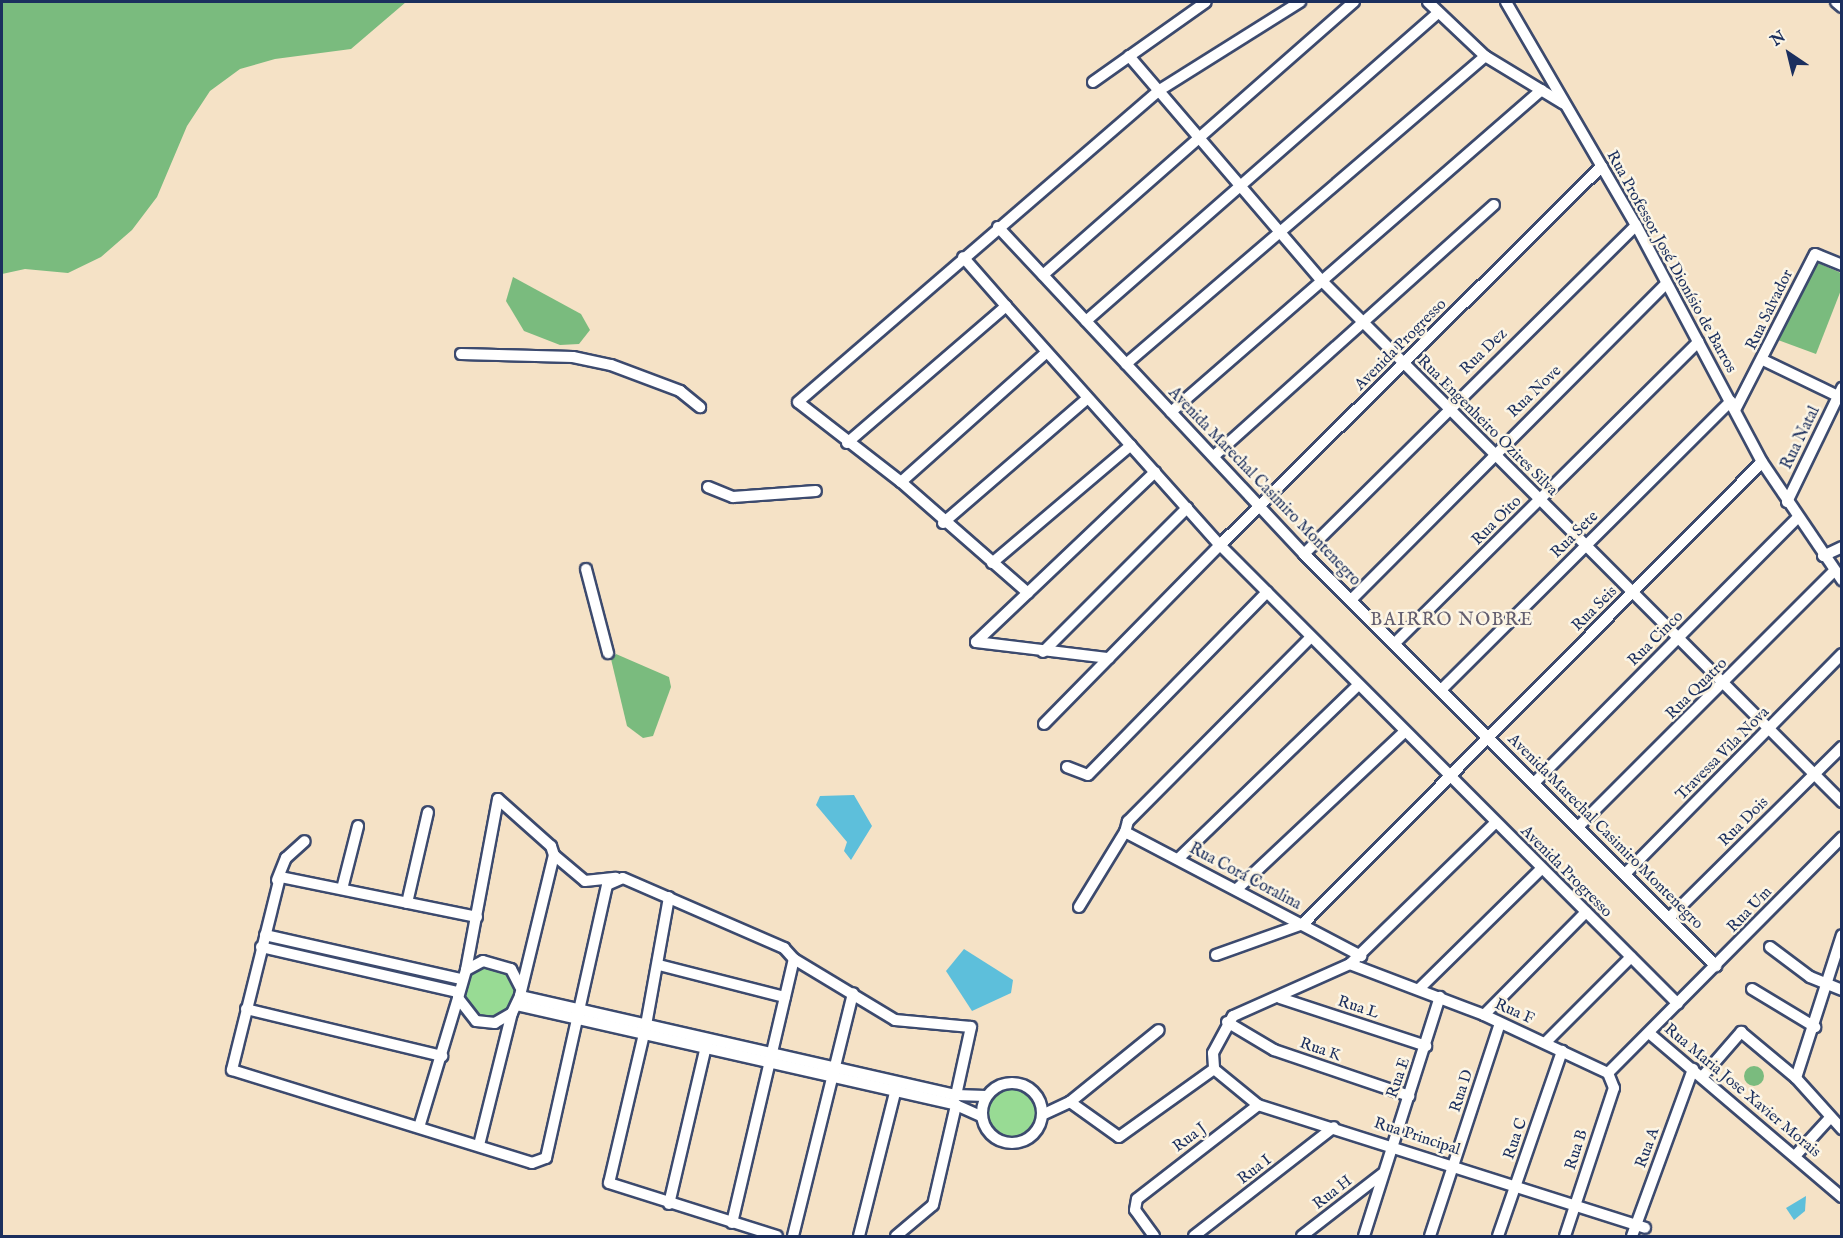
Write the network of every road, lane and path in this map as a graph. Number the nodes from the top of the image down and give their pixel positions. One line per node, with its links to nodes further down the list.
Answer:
1 (1206, 2): 9 (street)
2 (1300, 2): 13 (street)
3 (1354, 2): 15 (street)
4 (1428, 2): 8 (street, Rua Professor José Dionísio de Barros)
5 (1506, 2): 14 (street)
6 (1836, 2): 7 (street)
7 (1842, 8)
8 (1438, 13): 10 (street, Rua Professor José Dionísio de Barros); 17 (street)
9 (1129, 56): 11 (street); 13 (street, Rua Engenheiro Ozires Silva)
10 (1485, 56): 12 (street, Rua Professor José Dionísio de Barros); 21 (street)
11 (1093, 82)
12 (1542, 90): 14 (street, Rua Professor José Dionísio de Barros); 25 (street)
13 (1158, 91): 15 (street, Rua Engenheiro Ozires Silva); 20 (street)
14 (1567, 106): 16 (street, Rua Professor José Dionísio de Barros)
15 (1197, 137): 17 (street, Rua Engenheiro Ozires Silva); 24 (street)
16 (1602, 166): 19 (street, Rua Professor José Dionísio de Barros); 35 (street, Avenida Progresso)
17 (1240, 185): 21 (street, Rua Engenheiro Ozires Silva); 28 (street)
18 (1494, 205): 29 (street)
19 (1636, 225): 26 (street, Rua Professor José Dionísio de Barros); 40 (street, Rua Dez)
20 (998, 227): 22 (street); 24 (street, Avenida Marechal Casimiro Montenegro)
21 (1280, 232): 25 (street, Rua Engenheiro Ozires Silva); 34 (street)
22 (963, 258): 27 (street, Avenida Progresso); 42 (street)
23 (1842, 266): 33 (street, Rua Salvador)
24 (1042, 274): 28 (street, Avenida Marechal Casimiro Montenegro)
25 (1321, 280): 29 (street, Rua Engenheiro Ozires Silva); 41 (street)
26 (1666, 284): 30 (street, Rua Professor José Dionísio de Barros); 44 (street, Rua Nove)
27 (1006, 306): 31 (street, Avenida Progresso); 42 (street)
28 (1086, 321): 34 (street, Avenida Marechal Casimiro Montenegro)
29 (1361, 322): 35 (street, Rua Engenheiro Ozires Silva); 45 (street)
30 (1698, 342): 39 (street, Rua Professor José Dionísio de Barros); 51 (street, Rua Oito)
31 (1047, 352): 37 (street, Avenida Progresso); 48 (street)
32 (461, 354): 38 (street)
33 (1763, 360): 36 (street); 39 (street, Rua Salvador)
34 (1126, 364): 41 (street, Avenida Marechal Casimiro Montenegro)
35 (1403, 364): 40 (street, Rua Engenheiro Ozires Silva); 54 (street, Avenida Progresso)
36 (1840, 394): 52 (street, Rua Natal)
37 (1088, 398): 43 (street, Avenida Progresso); 56 (street)
38 (700, 406)
39 (1733, 406): 46 (street, Rua Professor José Dionísio de Barros); 58 (street, Rua Sete)
40 (1447, 408): 44 (street, Rua Engenheiro Ozires Silva); 60 (street, Rua Dez)
41 (1171, 412): 45 (street, Avenida Marechal Casimiro Montenegro)
42 (847, 443): 48 (street)
43 (1131, 445): 47 (street, Avenida Progresso); 62 (street)
44 (1492, 455): 51 (street, Rua Engenheiro Ozires Silva); 68 (street, Rua Nove)
45 (1214, 456): 54 (street, Avenida Marechal Casimiro Montenegro)
46 (1762, 462): 52 (street, Rua Professor José Dionísio de Barros); 67 (street, Rua Seis)
47 (1155, 472): 53 (street, Avenida Progresso); 66 (street)
48 (901, 482): 56 (street)
49 (708, 487): 50 (street)
50 (816, 491)
51 (1540, 500): 58 (street, Rua Engenheiro Ozires Silva); 71 (street, Rua Oito)
52 (1787, 501): 55 (street, Rua Professor José Dionísio de Barros)
53 (1187, 507): 57 (street, Avenida Progresso); 72 (street)
54 (1259, 507): 57 (street, Avenida Progresso); 60 (street, Avenida Marechal Casimiro Montenegro)
55 (1798, 517): 61 (street, Rua Professor José Dionísio de Barros); 70 (street, Rua Cinco)
56 (943, 523): 62 (street)
57 (1220, 544): 65 (street, Avenida Progresso); 75 (street, Avenida Progresso)
58 (1585, 546): 67 (street, Rua Engenheiro Ozires Silva); 78 (street, Rua Sete)
59 (1842, 547): 61 (street)
60 (1304, 555): 68 (street, Avenida Marechal Casimiro Montenegro)
61 (1823, 556): 64 (street, Rua Professor José Dionísio de Barros)
62 (992, 563): 66 (street)
63 (586, 568): 73 (street)
64 (1838, 576): 76 (street, Rua Quatro)
65 (1267, 592): 69 (street, Avenida Progresso); 84 (street)
66 (1028, 593): 72 (street)
67 (1632, 593): 70 (street, Rua Engenheiro Ozires Silva); 82 (street, Rua Seis)
68 (1351, 600): 71 (street, Avenida Marechal Casimiro Montenegro)
69 (1311, 637): 77 (street, Avenida Progresso); 92 (street)
70 (1677, 640): 76 (street, Rua Engenheiro Ozires Silva); 87 (street, Rua Cinco)
71 (1394, 644): 78 (street, Avenida Marechal Casimiro Montenegro)
72 (1043, 651): 75 (street)
73 (608, 653)
74 (1842, 654): 80 (street, Travessa Vila Nova)
75 (1109, 658): 79 (street, Avenida Progresso)
76 (1723, 684): 80 (street, Rua Engenheiro Ozires Silva); 93 (street, Rua Quatro)
77 (1358, 685): 81 (street, Avenida Progresso); 97 (street)
78 (1442, 690): 82 (street, Avenida Marechal Casimiro Montenegro)
79 (1044, 724)
80 (1768, 730): 85 (street, Rua Engenheiro Ozires Silva); 99 (street, Travessa Vila Nova)
81 (1404, 732): 86 (street, Avenida Progresso); 103 (street)
82 (1488, 736): 86 (street, Rua Seis); 87 (street, Avenida Marechal Casimiro Montenegro)
83 (1842, 747): 85 (street, Rua Dois)
84 (1067, 767)
85 (1813, 774): 88 (street, Rua Engenheiro Ozires Silva); 109 (street, Rua Dois)
86 (1448, 776): 90 (street, Avenida Progresso); 110 (street, Rua Seis)
87 (1534, 783): 93 (street, Avenida Marechal Casimiro Montenegro)
88 (1842, 802)
89 (428, 812): 105 (street)
90 (1495, 823): 98 (street, Avenida Progresso); 116 (street)
91 (358, 826): 102 (street)
92 (1126, 826): 97 (street, Rua Corá Coralina); 106 (street)
93 (1579, 826): 99 (street, Avenida Marechal Casimiro Montenegro)
94 (1842, 837): 121 (street, Rua Um)
95 (304, 841): 101 (street)
96 (554, 855): 100 (street); 108 (street); 132 (street)
97 (1178, 859): 103 (street, Rua Corá Coralina)
98 (1541, 868): 107 (street, Avenida Progresso); 124 (street)
99 (1625, 874): 109 (street, Avenida Marechal Casimiro Montenegro)
100 (617, 878): 104 (street); 135 (street)
101 (276, 880): 102 (street); 111 (street)
102 (342, 889): 105 (street)
103 (1237, 889): 110 (street, Rua Corá Coralina)
104 (669, 897): 118 (street); 120 (street)
105 (407, 903): 108 (street)
106 (1079, 907)
107 (1586, 912): 117 (street, Avenida Progresso); 136 (street)
108 (477, 917): 122 (street)
109 (1669, 918): 121 (street, Avenida Marechal Casimiro Montenegro)
110 (1303, 924): 115 (street); 116 (street, Rua Corá Coralina)
111 (265, 935): 113 (street); 122 (street)
112 (1842, 935): 123 (street)
113 (261, 947): 128 (street); 134 (street)
114 (1770, 947): 123 (street)
115 (1216, 955)
116 (1361, 956): 119 (street)
117 (1631, 957): 133 (street, Avenida Progresso); 143 (street)
118 (794, 959): 127 (street); 129 (street)
119 (1350, 964): 124 (street, Rua F); 131 (street)
120 (659, 965): 129 (street); 140 (street)
121 (1716, 966): 133 (street, Rua Um)
122 (463, 975): 128 (street); 132 (street)
123 (1828, 986): 126 (street); 139 (street)
124 (1420, 988): 130 (street, Rua F)
125 (1752, 989): 139 (street)
126 (1842, 990)
127 (853, 993): 151 (street); 158 (street)
128 (458, 995): 132 (street); 147 (street)
129 (785, 997): 148 (street)
130 (1440, 997): 136 (street, Rua F); 145 (street, Rua E)
131 (1280, 998): 137 (street); 145 (street, Rua L)
132 (517, 1000): 135 (street); 168 (street)
133 (1678, 1004): 142 (street, Rua Um)
134 (246, 1009): 147 (street); 164 (street)
135 (580, 1015): 140 (street); 168 (street)
136 (1484, 1015): 138 (street, Rua F)
137 (1227, 1022): 149 (street); 157 (street, Rua K)
138 (1500, 1023): 143 (street, Rua F); 170 (street, Rua D)
139 (1815, 1027): 154 (street)
140 (645, 1029): 144 (street); 174 (street)
141 (1159, 1030): 159 (street)
142 (1649, 1032): 150 (street, Rua Maria Jose Xavier Morais); 152 (street)
143 (1546, 1042): 146 (street, Rua F)
144 (707, 1043): 148 (street); 174 (street)
145 (1426, 1047): 157 (street, Rua E)
146 (1562, 1051): 152 (street, Rua F); 172 (street, Rua C)
147 (442, 1056): 164 (street)
148 (771, 1058): 151 (street); 176 (street)
149 (1214, 1069): 159 (street); 160 (street, Rua Principal)
150 (1693, 1069): 153 (street, Rua Maria Jose Xavier Morais); 177 (street, Rua A)
151 (833, 1072): 155 (street); 179 (street)
152 (1608, 1073): 175 (street, Rua B)
153 (1702, 1077): 154 (street); 169 (street, Rua Maria Jose Xavier Morais)
154 (1796, 1078): 163 (street)
155 (896, 1087): 158 (street); 180 (street)
156 (987, 1096): 158 (street); 161 (street); 162 (street)
157 (1409, 1096): 167 (street, Rua E)
158 (956, 1100): 162 (street); 181 (street)
159 (1070, 1102): 161 (street)
160 (1258, 1105): 165 (street, Rua Principal); 182 (street, Rua J)
161 (1042, 1115): 162 (street)
162 (981, 1116)
163 (1830, 1118): 166 (street); 169 (street)
164 (420, 1124): 168 (street)
165 (1334, 1127): 167 (street, Rua Principal); 183 (street, Rua I)
166 (1842, 1129)
167 (1392, 1144): 170 (street, Rua Principal); 171 (street, Rua E)
168 (479, 1146)
169 (1795, 1156): 173 (street, Rua Maria Jose Xavier Morais)
170 (1453, 1164): 172 (street, Rua Principal); 186 (street, Rua D)
171 (1382, 1173): 184 (street, Rua H); 185 (street, Rua E)
172 (1515, 1185): 175 (street, Rua Principal); 187 (street, Rua C)
173 (1841, 1194)
174 (669, 1204): 176 (street)
175 (1575, 1204): 177 (street, Rua Principal); 188 (street, Rua B)
176 (732, 1223): 178 (street)
177 (1640, 1226): 189 (street, Rua A)
178 (777, 1236)
179 (793, 1236)
180 (859, 1236)
181 (896, 1236)
182 (1154, 1236)
183 (1194, 1236)
184 (1302, 1236)
185 (1364, 1236)
186 (1430, 1236)
187 (1498, 1236)
188 (1565, 1236)
189 (1632, 1236)

